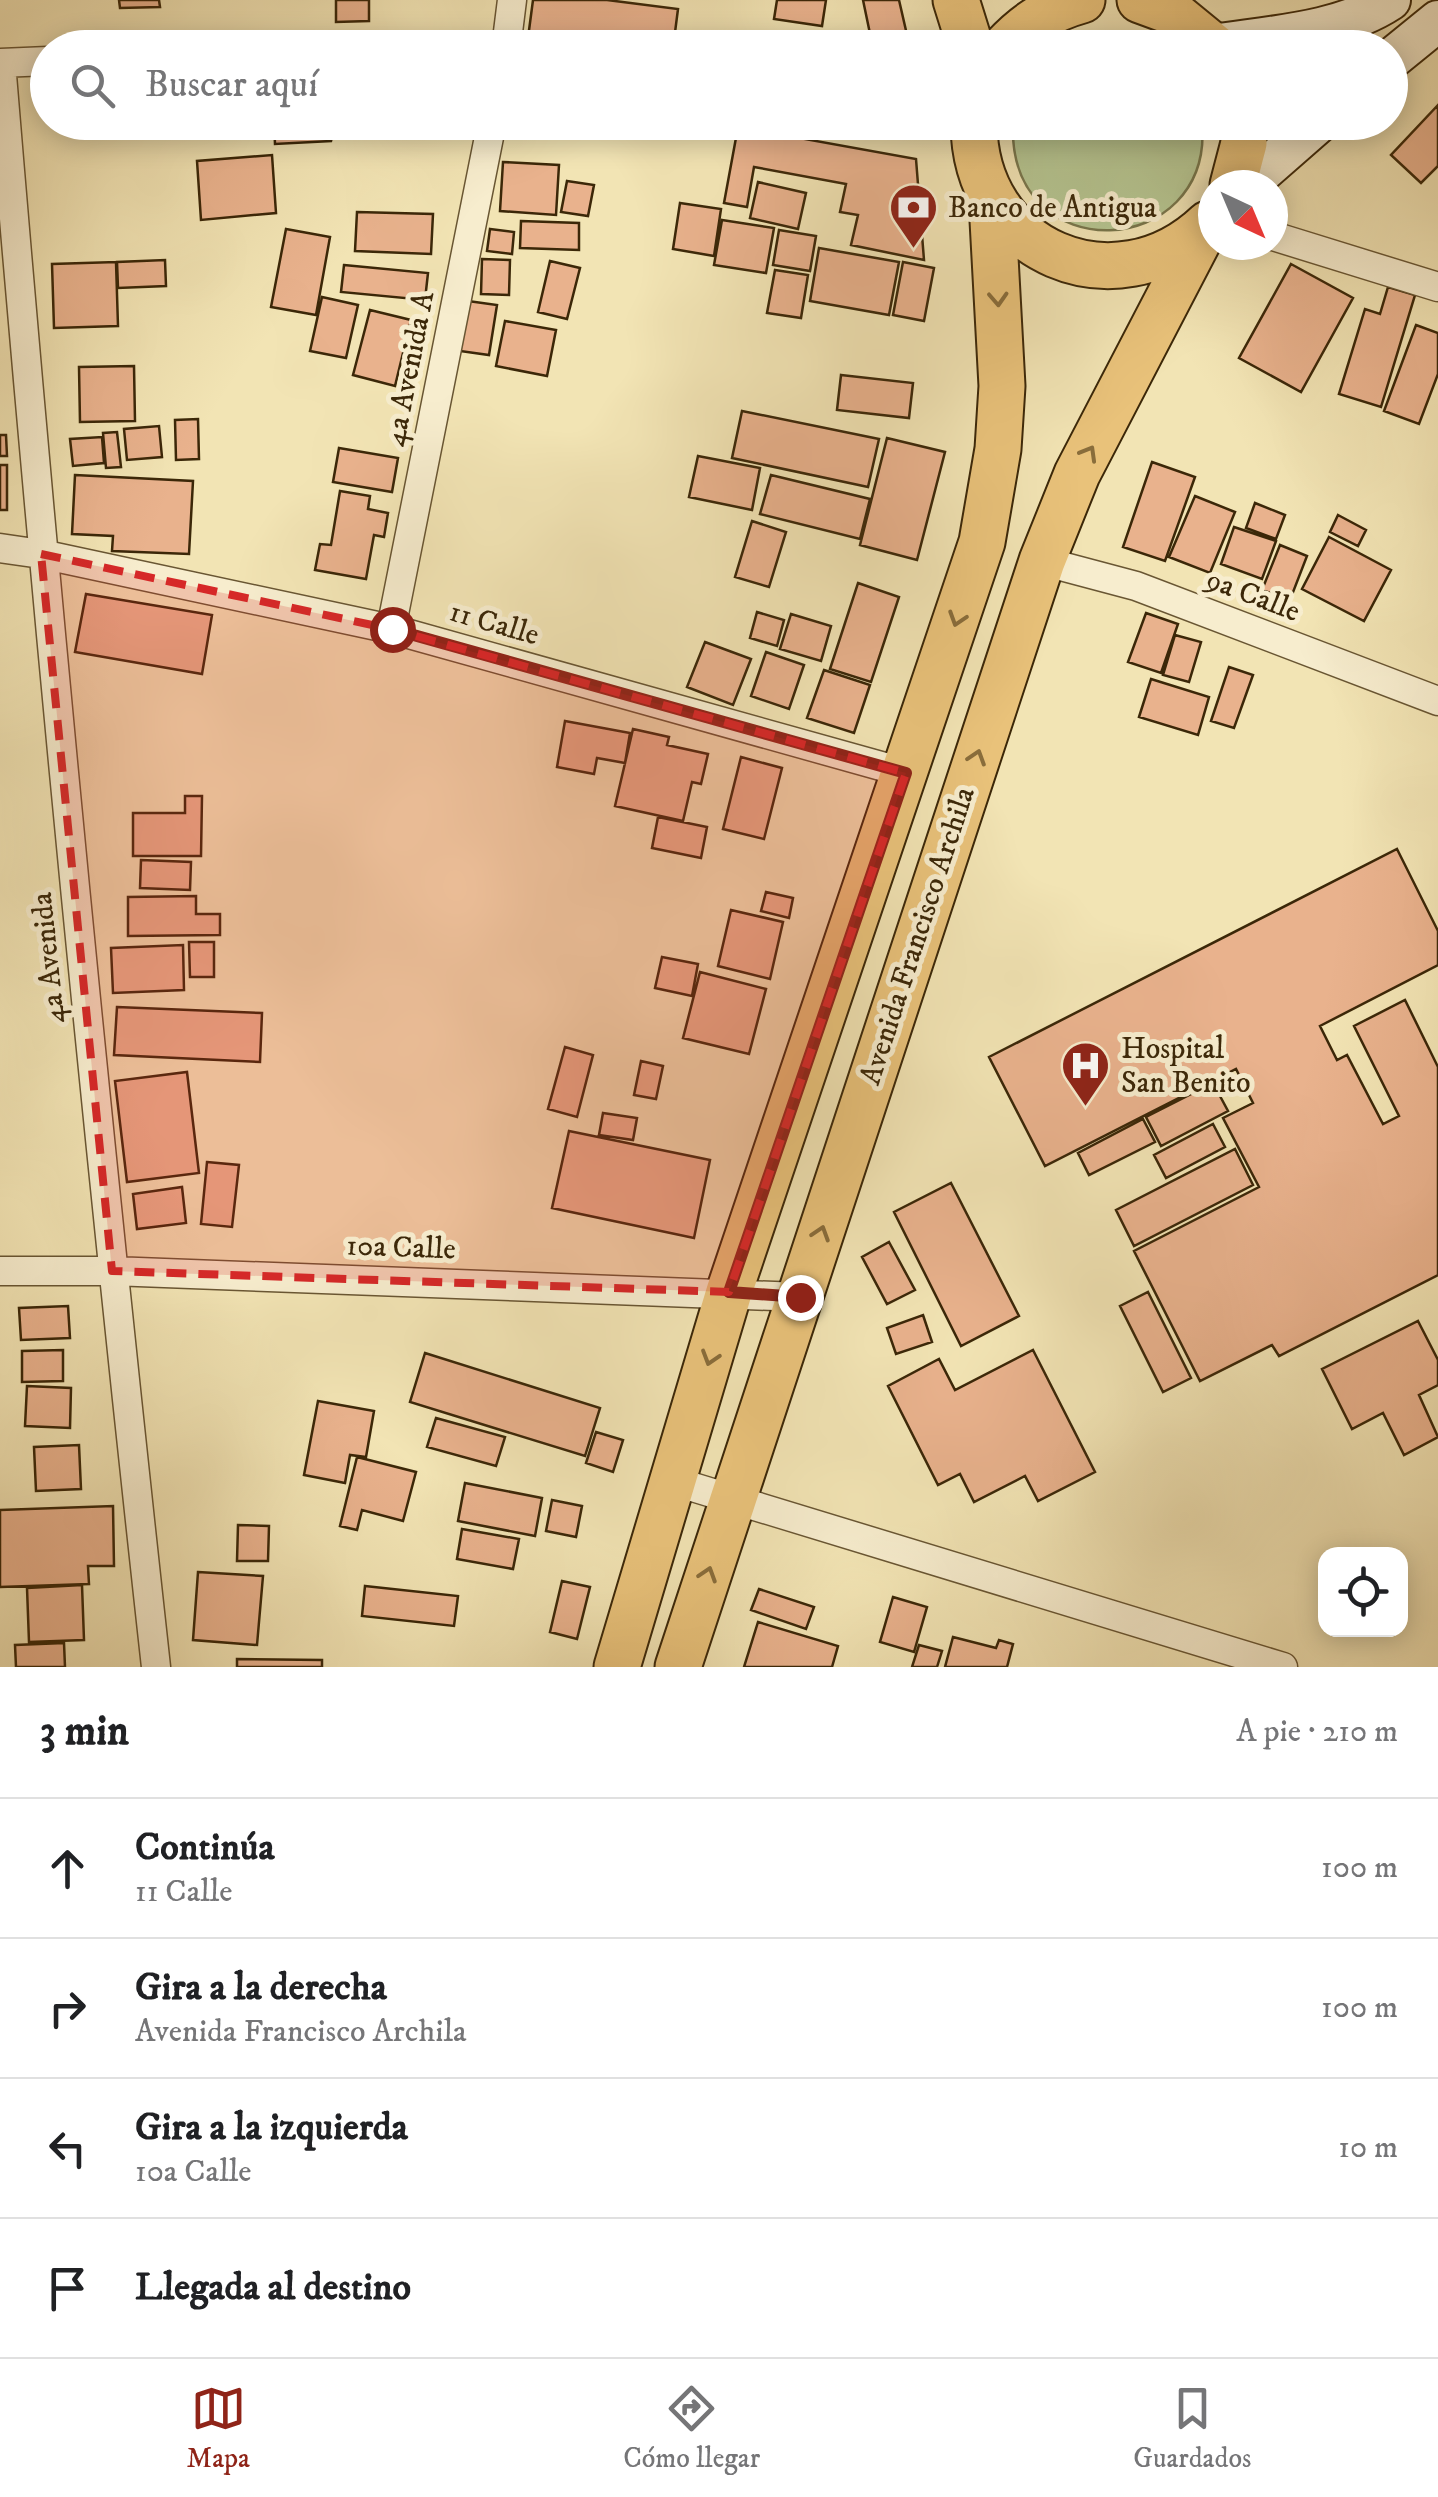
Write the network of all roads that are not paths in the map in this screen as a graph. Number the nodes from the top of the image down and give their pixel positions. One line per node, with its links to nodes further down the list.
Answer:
1 (512, 0): 7 (street)
2 (956, 0): 8 (main road)
3 (1082, 0): 9 (main road)
4 (1390, 0): 11 (main road)
5 (1165, 4): 10 (main road)
6 (1438, 21): 12 (main road)
7 (508, 30)
8 (965, 30)
9 (1021, 30)
10 (1195, 30)
11 (1306, 30)
12 (1408, 45)
13 (30, 62): 14 (street)
14 (0, 63): 27 (street, 4a Avenida)
15 (488, 140): 29 (street, 4a Avenida A)
16 (974, 140): 21 (main road)
17 (1244, 140): 19 (main road)
18 (1298, 140): 20 (main road)
19 (1236, 170)
20 (1264, 170)
21 (992, 202): 22 (main road); 31 (main road, Avenida Francisco Archila, one-way to 31)
22 (1198, 232)
23 (1288, 241): 25 (street)
24 (1198, 245): 28 (main road, Avenida Francisco Archila, one-way to 24)
25 (1438, 287)
26 (0, 548): 27 (street, 11 Calle)
27 (41, 554): 29 (street, 11 Calle); 33 (street, 4a Avenida)
28 (1042, 561): 30 (street, 9a Calle); 35 (main road, Avenida Francisco Archila, one-way to 28)
29 (392, 629): 31 (street, 11 Calle)
30 (1438, 701)
31 (906, 773): 34 (main road, Avenida Francisco Archila)
32 (0, 1270): 33 (street, 10a Calle)
33 (112, 1271): 34 (street, 10a Calle); 38 (street, 4a Avenida)
34 (729, 1292): 35 (street, 10a Calle); 36 (main road, Avenida Francisco Archila, one-way to 36)
35 (800, 1297): 37 (main road, Avenida Francisco Archila)
36 (674, 1481): 37 (street); 39 (main road, Avenida Francisco Archila)
37 (733, 1498): 40 (main road, Avenida Francisco Archila, one-way to 37); 41 (street)
38 (156, 1667)
39 (617, 1667)
40 (678, 1667)
41 (1283, 1667)

